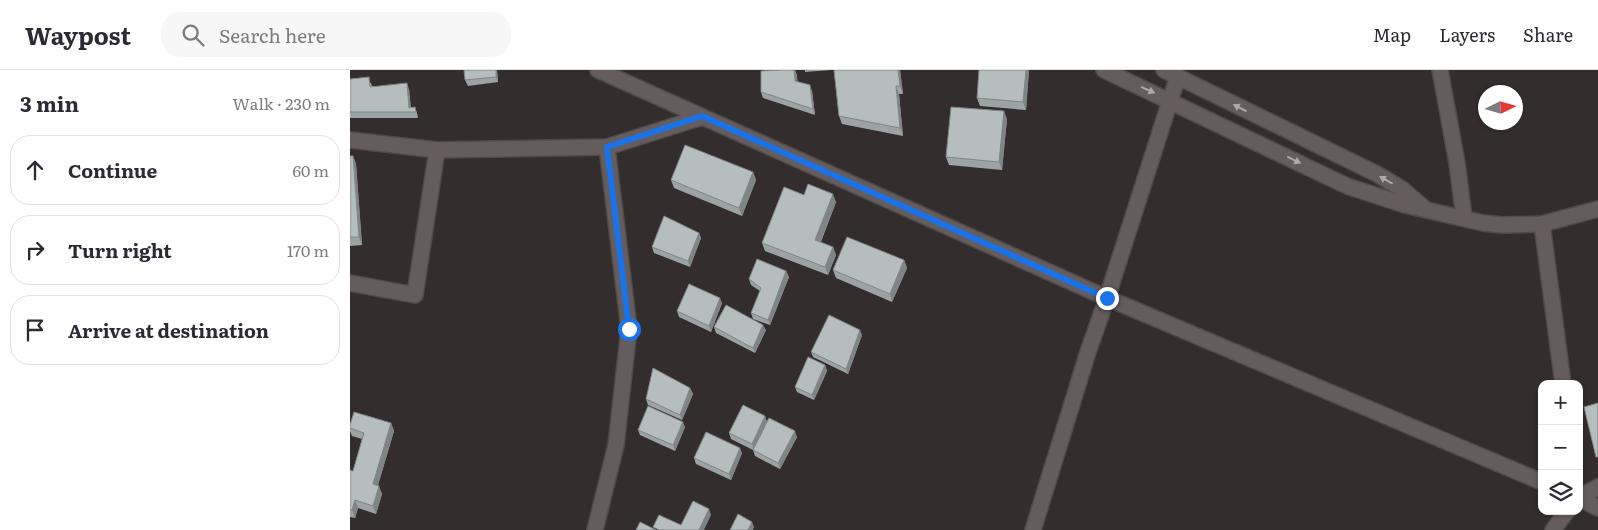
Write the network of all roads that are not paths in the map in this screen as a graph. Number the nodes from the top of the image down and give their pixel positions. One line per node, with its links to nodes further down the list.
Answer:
1 (598, 70): 6 (street)
2 (1104, 70): 5 (street, one-way to 5)
3 (1440, 70): 12 (street)
4 (1171, 73): 5 (street); 10 (street, one-way to 4)
5 (1171, 100): 10 (street, one-way to 10); 15 (street)
6 (702, 116): 8 (street); 15 (street)
7 (350, 140): 9 (street)
8 (607, 147): 9 (street); 23 (street)
9 (437, 150): 14 (street)
10 (1425, 209): 12 (street)
11 (1598, 209): 13 (street)
12 (1464, 218): 13 (street)
13 (1542, 224): 16 (street)
14 (350, 283)
15 (1107, 298): 17 (street); 24 (street)
16 (1562, 380)
17 (1538, 480)
18 (1598, 487): 19 (street)
19 (1583, 496)
20 (1583, 500): 21 (street)
21 (1598, 508)
22 (1564, 515): 25 (street)
23 (595, 530)
24 (1033, 530)
25 (1553, 530)

